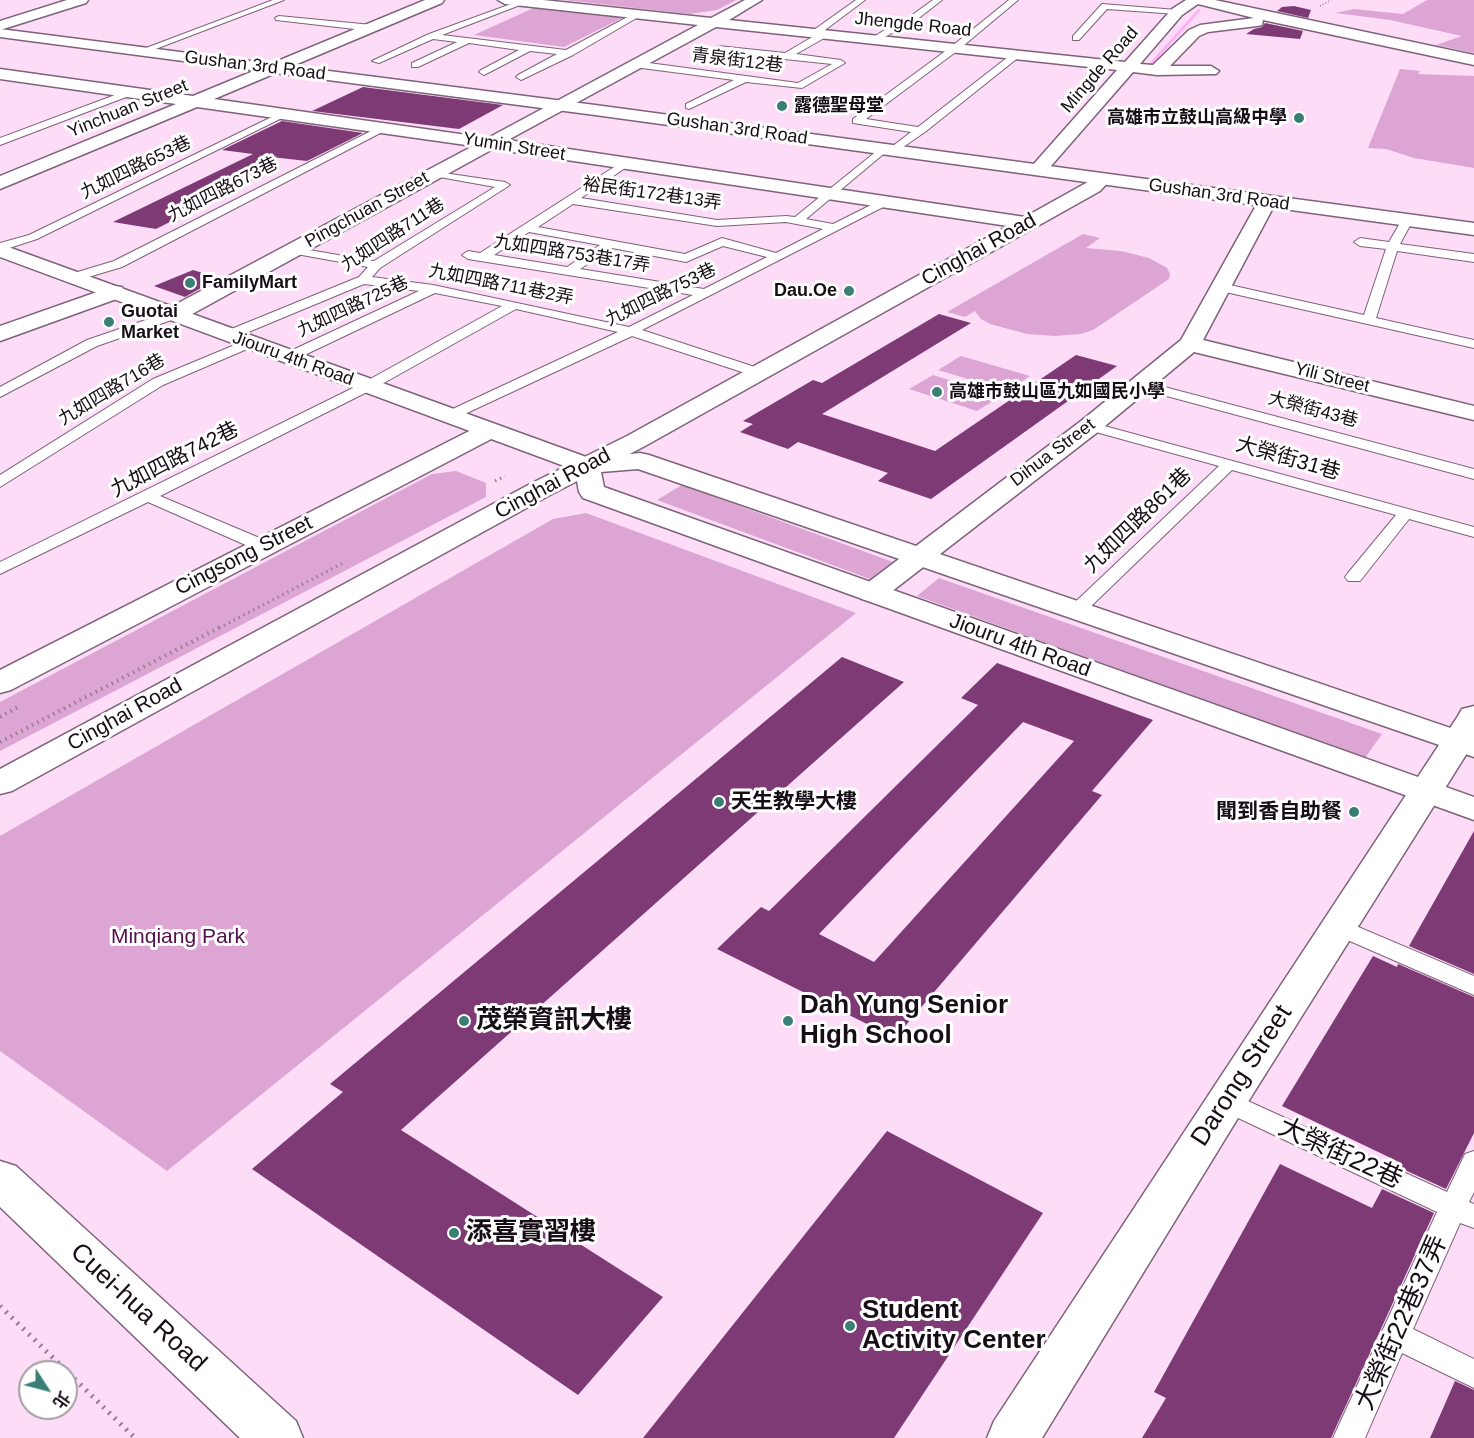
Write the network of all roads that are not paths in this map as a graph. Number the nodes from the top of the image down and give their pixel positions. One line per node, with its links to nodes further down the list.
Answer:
1 (81, 0): 17 (street)
2 (280, 0): 30 (lane)
3 (437, 0): 18 (street, Yinchuan Street)
4 (505, 0): 11 (street, Jhengde Road)
5 (755, 0): 16 (street, Pingchuan Street)
6 (860, 0): 20 (lane, 青泉街12巷)
7 (938, 0): 24 (lane)
8 (1014, 0): 29 (lane)
9 (1195, 0): 12 (street, Mingde Road)
10 (1199, 0): 15 (street)
11 (524, 2): 13 (street, Jhengde Road); 22 (lane)
12 (1177, 12): 23 (lane); 38 (street, Mingde Road)
13 (636, 16): 16 (street, Jhengde Road); 31 (lane)
14 (279, 18): 18 (lane)
15 (1280, 20): 34 (street); 40 (street)
16 (712, 24): 20 (street, Jhengde Road); 36 (street, Pingchuan Street)
17 (0, 26)
18 (372, 28): 39 (street, Yinchuan Street)
19 (0, 33): 21 (street, Gushan 3rd Road)
20 (819, 34): 24 (street, Jhengde Road); 33 (lane, 青泉街12巷)
21 (22, 36): 26 (street); 30 (street, Gushan 3rd Road)
22 (432, 36): 25 (lane); 35 (lane)
23 (1076, 38)
24 (873, 40): 29 (street, Jhengde Road)
25 (467, 41): 27 (lane); 37 (lane)
26 (0, 43)
27 (529, 48): 31 (lane); 42 (lane)
28 (718, 49): 33 (lane)
29 (954, 49): 32 (street, Jhengde Road); 52 (lane)
30 (142, 51): 39 (street, Gushan 3rd Road)
31 (570, 53): 44 (lane)
32 (1016, 55): 38 (street, Jhengde Road); 52 (lane)
33 (787, 56): 45 (lane, 青泉街12巷)
34 (1474, 60)
35 (376, 61)
36 (634, 64): 45 (lane, 青泉街12巷); 48 (street, Pingchuan Street)
37 (415, 65)
38 (1126, 67): 40 (street, Jhengde Road); 57 (street, Mingde Road)
39 (277, 69): 47 (street, Yinchuan Street); 48 (street, Gushan 3rd Road)
40 (1157, 70): 41 (street, Jhengde Road)
41 (1211, 71)
42 (484, 72)
43 (0, 74): 46 (street, Yumin Street)
44 (521, 77)
45 (744, 79): 49 (lane)
46 (131, 92): 47 (street, Yumin Street); 53 (lane)
47 (199, 102): 50 (street, Yumin Street); 60 (street, Yinchuan Street)
48 (558, 105): 54 (street, Pingchuan Street); 55 (street, Gushan 3rd Road)
49 (689, 106)
50 (285, 114): 51 (street, Yumin Street); 74 (lane, 九如四路653巷)
51 (385, 128): 54 (street, Yumin Street); 82 (lane, 九如四路673巷)
52 (921, 130): 55 (lane)
53 (0, 142)
54 (490, 143): 56 (street, Yumin Street); 58 (street, Pingchuan Street)
55 (888, 150): 57 (street, Gushan 3rd Road); 61 (lane)
56 (626, 164): 61 (street, Yumin Street); 62 (lane)
57 (1038, 170): 59 (street, Gushan 3rd Road)
58 (434, 173): 75 (street, Pingchuan Street); 80 (lane, 九如四路711巷)
59 (1102, 179): 64 (street, Gushan 3rd Road); 67 (street, Cinghai Road)
60 (0, 183)
61 (832, 193): 63 (street, Yumin Street); 66 (lane)
62 (570, 200): 66 (lane, 裕民街172巷13弄); 68 (lane)
63 (887, 201): 67 (street, Yumin Street); 69 (lane, 九如四路753巷)
64 (1267, 202): 65 (street, Gushan 3rd Road); 84 (street, Dihua Street)
65 (1407, 220): 70 (street, Gushan 3rd Road); 73 (lane)
66 (797, 221): 69 (lane, 裕民街172巷13弄)
67 (1028, 223): 97 (street, Cinghai Road)
68 (527, 228): 72 (lane); 78 (lane)
69 (836, 228): 77 (lane, 九如四路753巷)
70 (1474, 229)
71 (1360, 242): 73 (lane)
72 (610, 244): 77 (lane); 81 (lane)
73 (1393, 246): 79 (lane); 90 (lane)
74 (0, 249): 82 (street, Jiouru 4th Road)
75 (295, 250): 80 (lane); 89 (street, Pingchuan Street)
76 (468, 255): 78 (lane, 九如四路753巷17弄)
77 (778, 256): 87 (lane, 九如四路753巷)
78 (483, 257): 81 (lane, 九如四路753巷17弄)
79 (1474, 258)
80 (376, 265): 83 (lane, 九如四路711巷)
81 (568, 271): 87 (lane, 九如四路753巷17弄)
82 (75, 277): 86 (street, Jiouru 4th Road)
83 (363, 280): 85 (lane, 九如四路711巷2弄); 93 (lane, 九如四路711巷)
84 (1221, 287): 90 (lane); 94 (street, Dihua Street)
85 (433, 290): 88 (lane, 九如四路711巷2弄); 96 (lane, 九如四路725巷)
86 (114, 292): 89 (street, Jiouru 4th Road); 92 (street)
87 (706, 293): 91 (lane, 九如四路753巷)
88 (513, 305): 91 (lane, 九如四路711巷2弄); 99 (lane, 九如四路742巷)
89 (175, 314): 93 (street, Jiouru 4th Road); 100 (lane)
90 (1369, 321): 95 (lane)
91 (631, 331): 97 (lane, 九如四路711巷2弄); 102 (lane, 九如四路753巷)
92 (0, 334)
93 (239, 339): 96 (street, Jiouru 4th Road); 108 (lane, 九如四路716巷)
94 (1190, 344): 98 (street, Dihua Street); 101 (street, Yili Street)
95 (1474, 344)
96 (289, 357): 99 (street, Jiouru 4th Road)
97 (759, 373): 106 (street, Cinghai Road)
98 (1142, 385): 103 (street, Dihua Street); 107 (lane, 大榮街43巷)
99 (368, 387): 102 (street, Jiouru 4th Road); 109 (lane, 九如四路742巷)
100 (0, 393)
101 (1474, 413)
102 (449, 416): 104 (street, Jiouru 4th Road)
103 (1090, 426): 105 (lane, 大榮街31巷); 113 (street, Dihua Street)
104 (488, 431): 106 (street, Jiouru 4th Road); 112 (street, Cingsong Street)
105 (1230, 464): 110 (lane, 大榮街31巷); 117 (lane, 九如四路861巷)
106 (587, 466): 113 (street, Jiouru 4th Road); 116 (street, Jiouru 4th Road); 120 (street, Cinghai Road)
107 (1474, 474)
108 (0, 482)
109 (150, 497): 112 (lane); 114 (lane, 九如四路742巷)
110 (1406, 513): 111 (lane, 大榮街31巷); 115 (lane)
111 (1474, 532)
112 (263, 546): 118 (street, Cingsong Street)
113 (919, 555): 116 (street, Dihua Street); 117 (street, Jiouru 4th Road)
114 (0, 569)
115 (1354, 577)
116 (872, 592): 121 (street, Jiouru 4th Road)
117 (1077, 610): 119 (street, Jiouru 4th Road)
118 (0, 682)
119 (1469, 735): 121 (street, Darong Street)
120 (0, 783)
121 (1427, 791): 122 (street, Jiouru 4th Road); 123 (street, Darong Street)
122 (1474, 809)
123 (1337, 926): 124 (lane); 125 (street, Darong Street)
124 (1474, 986)
125 (1226, 1101): 128 (lane, 大榮街22巷); 132 (street, Darong Street)
126 (1474, 1162): 128 (lane, 大榮街22巷37弄)
127 (0, 1179): 131 (street, Cuei-hua Road)
128 (1464, 1212): 129 (lane, 大榮街22巷37弄)
129 (1396, 1335): 130 (lane); 133 (lane, 大榮街22巷37弄)
130 (1474, 1374)
131 (277, 1438)
132 (1013, 1438)
133 (1349, 1438)

